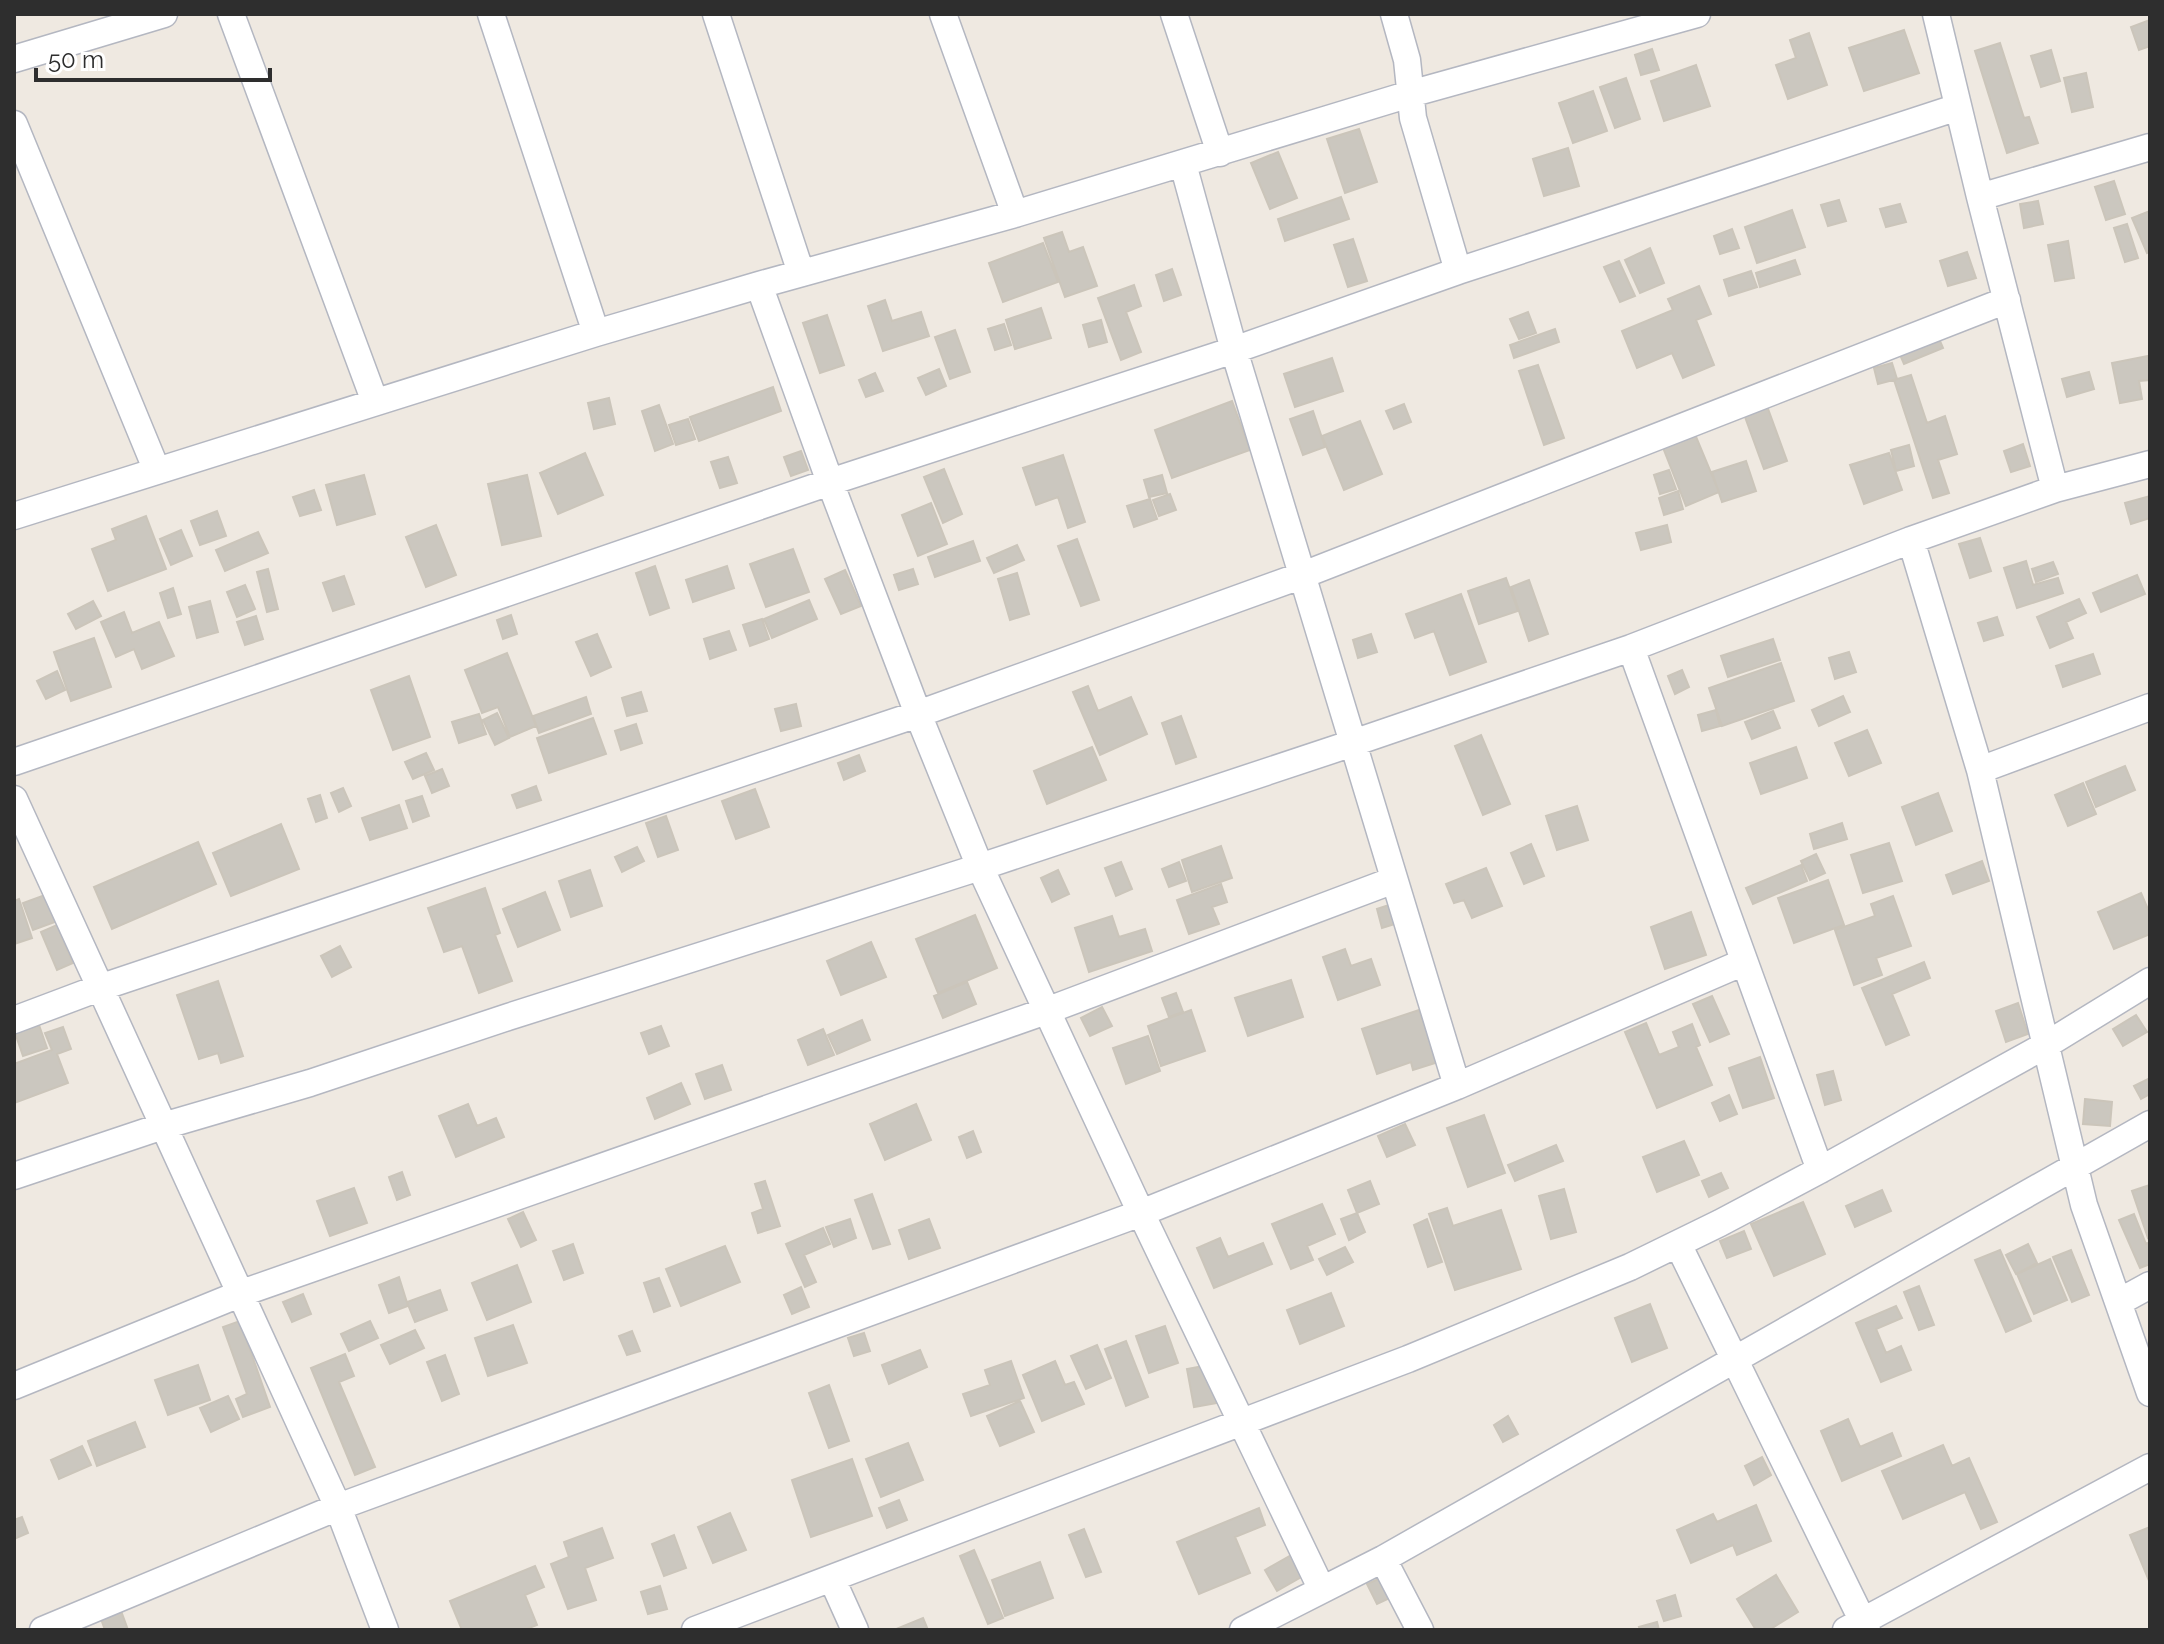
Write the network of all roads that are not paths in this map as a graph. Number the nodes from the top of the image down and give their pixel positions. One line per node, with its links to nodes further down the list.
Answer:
1 (164, 14): 10 (street)
2 (231, 14): 25 (street)
3 (491, 14): 23 (street)
4 (716, 14): 20 (street)
5 (943, 14): 18 (street)
6 (1174, 14): 15 (street)
7 (1394, 14): 11 (street)
8 (1697, 14): 11 (street)
9 (1936, 14): 12 (street)
10 (14, 59)
11 (1410, 94): 15 (street); 19 (street)
12 (1958, 107): 17 (street); 19 (street)
13 (14, 124): 27 (street)
14 (2150, 147): 17 (street)
15 (1220, 153): 16 (street)
16 (1183, 164): 18 (street); 24 (street)
17 (1980, 197): 22 (street)
18 (1015, 214): 20 (street)
19 (1458, 271): 24 (street)
20 (801, 273): 21 (street)
21 (759, 285): 23 (street); 28 (street)
22 (2007, 300): 29 (street); 32 (street)
23 (596, 333): 25 (street)
24 (1234, 350): 28 (street); 32 (street)
25 (375, 402): 27 (street)
26 (2150, 464): 29 (street)
27 (157, 471): 30 (street)
28 (830, 482): 35 (street); 37 (street)
29 (2055, 489): 31 (street)
30 (14, 516)
31 (1911, 540): 33 (street); 38 (street)
32 (1303, 575): 35 (street); 36 (street)
33 (1631, 648): 36 (street); 42 (street)
34 (2150, 707): 38 (street)
35 (918, 714): 40 (street); 44 (street)
36 (1353, 743): 40 (street); 41 (street)
37 (14, 762)
38 (1980, 770): 47 (street)
39 (14, 799): 44 (street)
40 (980, 867): 45 (street); 50 (street)
41 (1394, 880): 45 (street); 48 (street)
42 (1744, 962): 48 (street); 52 (street)
43 (2150, 981): 47 (street)
44 (99, 988): 46 (street); 50 (street)
45 (1046, 1011): 54 (street); 57 (street)
46 (14, 1020)
47 (2046, 1045): 51 (street); 52 (street)
48 (1457, 1086): 54 (street)
49 (2150, 1124): 51 (street)
50 (163, 1126): 53 (street); 57 (street)
51 (2074, 1166): 58 (street); 59 (street)
52 (1820, 1170): 55 (street)
53 (14, 1176)
54 (1141, 1213): 62 (street); 64 (street)
55 (1678, 1244): 59 (street); 62 (street)
56 (2150, 1285): 58 (street)
57 (242, 1293): 60 (street); 64 (street)
58 (2119, 1302): 61 (street)
59 (1734, 1359): 65 (street); 68 (street)
60 (14, 1386)
61 (2150, 1393)
62 (1243, 1423): 66 (street); 67 (street)
63 (2150, 1467): 68 (street)
64 (338, 1507): 69 (street); 70 (street)
65 (1383, 1559): 67 (street); 74 (street)
66 (832, 1579): 71 (street); 72 (street)
67 (1322, 1590): 73 (street)
68 (1858, 1627)
69 (43, 1630)
70 (385, 1630)
71 (695, 1630)
72 (855, 1630)
73 (1243, 1630)
74 (1420, 1630)

